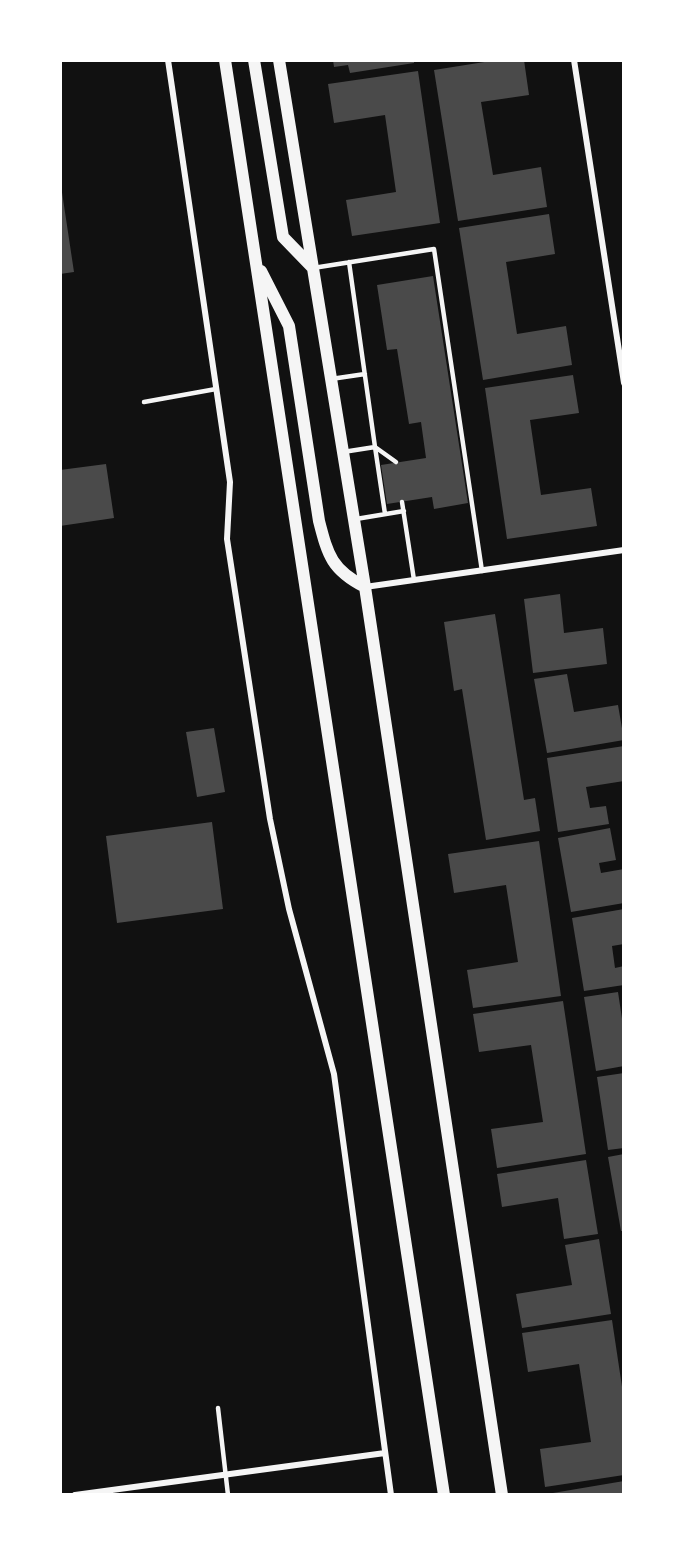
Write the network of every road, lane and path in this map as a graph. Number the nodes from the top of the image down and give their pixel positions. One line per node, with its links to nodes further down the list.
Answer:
1 (168, 60): 12 (street)
2 (225, 60): 6 (main road)
3 (254, 60): 8 (main road)
4 (279, 60): 8 (main road)
5 (574, 60): 11 (street)
6 (256, 262): 24 (main road); 31 (main road)
7 (349, 262): 8 (lane); 9 (lane); 22 (lane)
8 (313, 268): 10 (main road)
9 (364, 374): 10 (lane); 14 (lane)
10 (331, 379): 15 (main road)
11 (624, 383)
12 (216, 389): 13 (lane); 26 (street)
13 (144, 402)
14 (375, 447): 15 (lane); 16 (lane); 19 (lane)
15 (343, 452): 20 (main road)
16 (396, 462)
17 (402, 502): 18 (lane)
18 (404, 512): 19 (lane); 23 (lane)
19 (385, 514): 20 (lane)
20 (354, 519): 24 (main road)
21 (624, 550): 22 (street)
22 (482, 571): 23 (street)
23 (414, 580): 24 (street)
24 (364, 587): 32 (main road)
25 (218, 1408): 27 (lane)
26 (385, 1453): 27 (street); 30 (street)
27 (225, 1474): 28 (street); 29 (lane)
28 (75, 1495)
29 (228, 1495)
30 (391, 1495)
31 (444, 1495)
32 (502, 1495)

